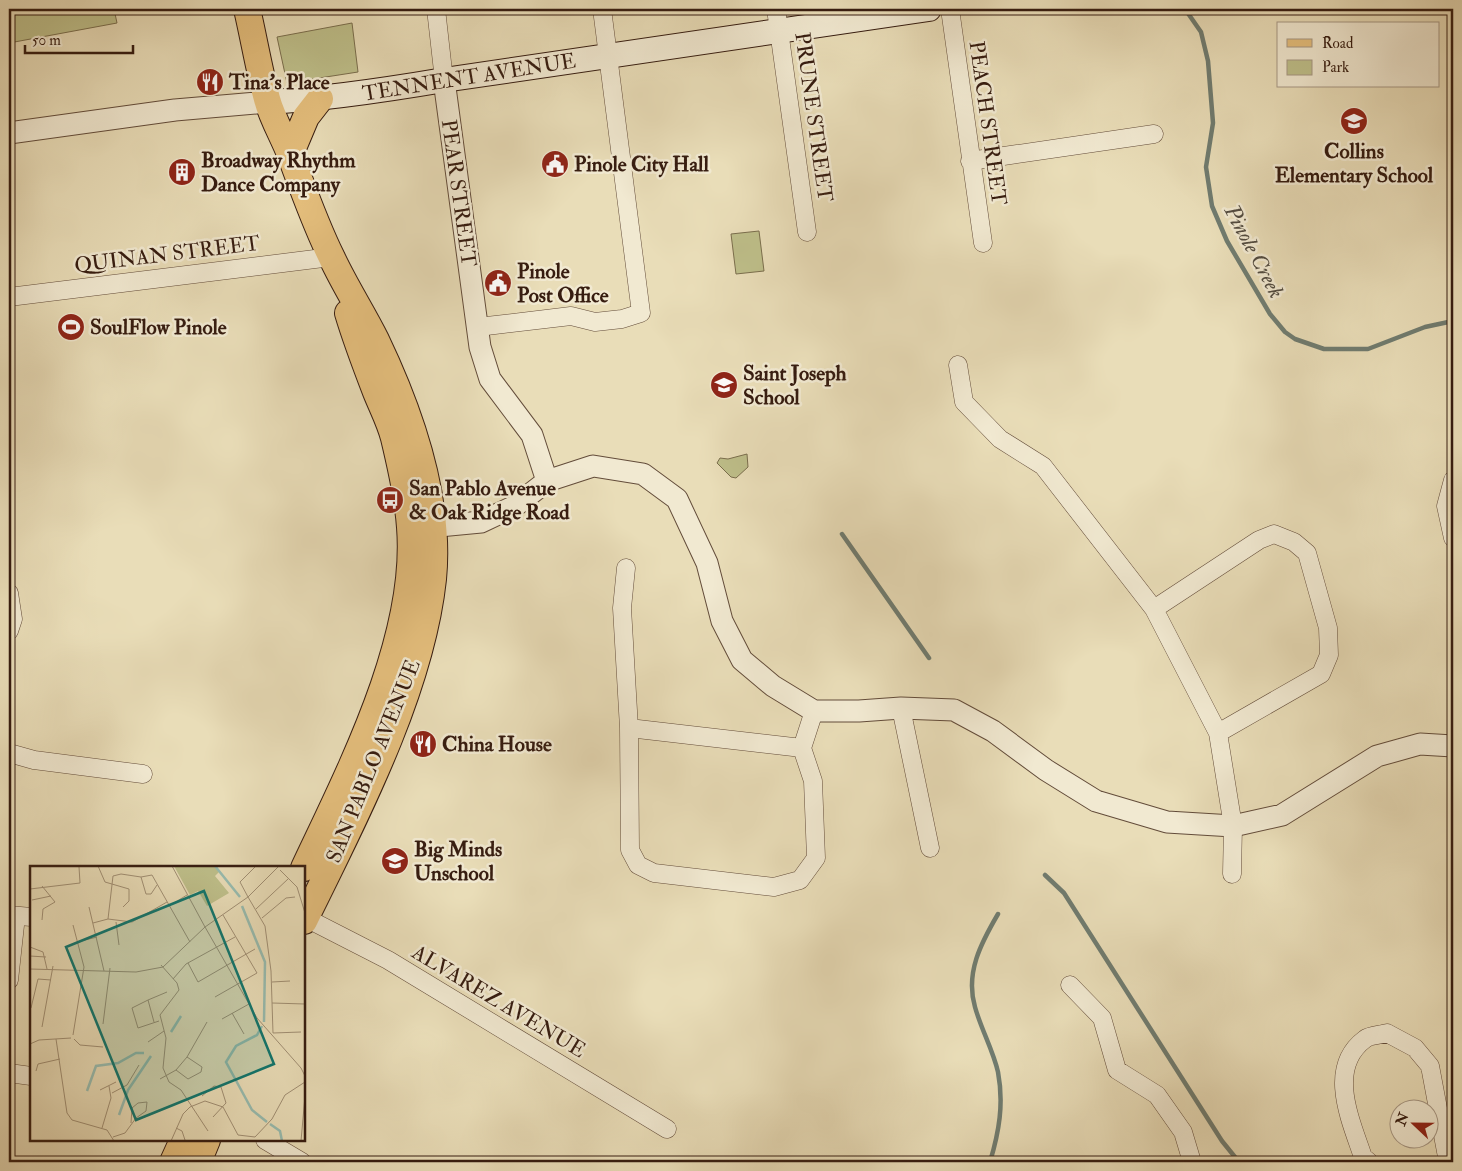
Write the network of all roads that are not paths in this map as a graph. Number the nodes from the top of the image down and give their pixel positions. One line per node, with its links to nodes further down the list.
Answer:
1 (247, 9): 10 (main road, SAN PABLO AVENUE)
2 (436, 9): 8 (street, PEAR STREET)
3 (602, 9): 7 (street)
4 (929, 9): 6 (main road, TENNENT AVENUE)
5 (950, 9): 14 (street, PEACH STREET)
6 (777, 20): 7 (main road, TENNENT AVENUE); 15 (street, PRUNE STREET)
7 (609, 56): 8 (main road, TENNENT AVENUE); 19 (street)
8 (444, 80): 9 (main road, TENNENT AVENUE); 19 (street, PEAR STREET)
9 (320, 99): 10 (main road, TENNENT AVENUE); 13 (main road)
10 (268, 102): 11 (street, TENNENT AVENUE); 13 (main road, SAN PABLO AVENUE)
11 (9, 133)
12 (1154, 134): 14 (street)
13 (290, 155): 17 (main road, SAN PABLO AVENUE)
14 (970, 162): 16 (street, PEACH STREET)
15 (807, 232)
16 (983, 243)
17 (331, 257): 18 (street, QUINAN STREET); 23 (main road, SAN PABLO AVENUE)
18 (9, 297)
19 (479, 337): 22 (street, PEAR STREET)
20 (958, 365): 27 (street)
21 (1453, 480): 24 (street)
22 (547, 481): 23 (street); 30 (street)
23 (422, 528): 39 (main road, SAN PABLO AVENUE); 42 (main road, SAN PABLO AVENUE)
24 (1453, 538)
25 (626, 568): 31 (street)
26 (9, 593): 28 (street)
27 (1154, 609): 32 (street); 32 (street)
28 (9, 631)
29 (901, 708): 30 (street); 37 (street); 38 (street)
30 (814, 711): 34 (street)
31 (629, 728): 34 (street); 34 (street)
32 (1218, 733): 37 (street)
33 (1453, 746): 37 (street)
34 (802, 748)
35 (9, 753): 36 (street)
36 (143, 774)
37 (1233, 826): 40 (street)
38 (930, 848)
39 (305, 866)
40 (1232, 874)
41 (19, 916): 44 (street)
42 (305, 916)
43 (305, 918): 48 (street, ALVAREZ AVENUE)
44 (9, 980)
45 (1070, 985): 55 (street)
46 (9, 1073): 47 (street)
47 (30, 1076)
48 (667, 1129)
49 (183, 1141): 52 (main road)
50 (207, 1141): 53 (main road)
51 (267, 1141): 54 (street)
52 (173, 1162)
53 (198, 1162)
54 (302, 1162)
55 (1192, 1162)
56 (1369, 1162): 57 (street)
57 (1448, 1162)

